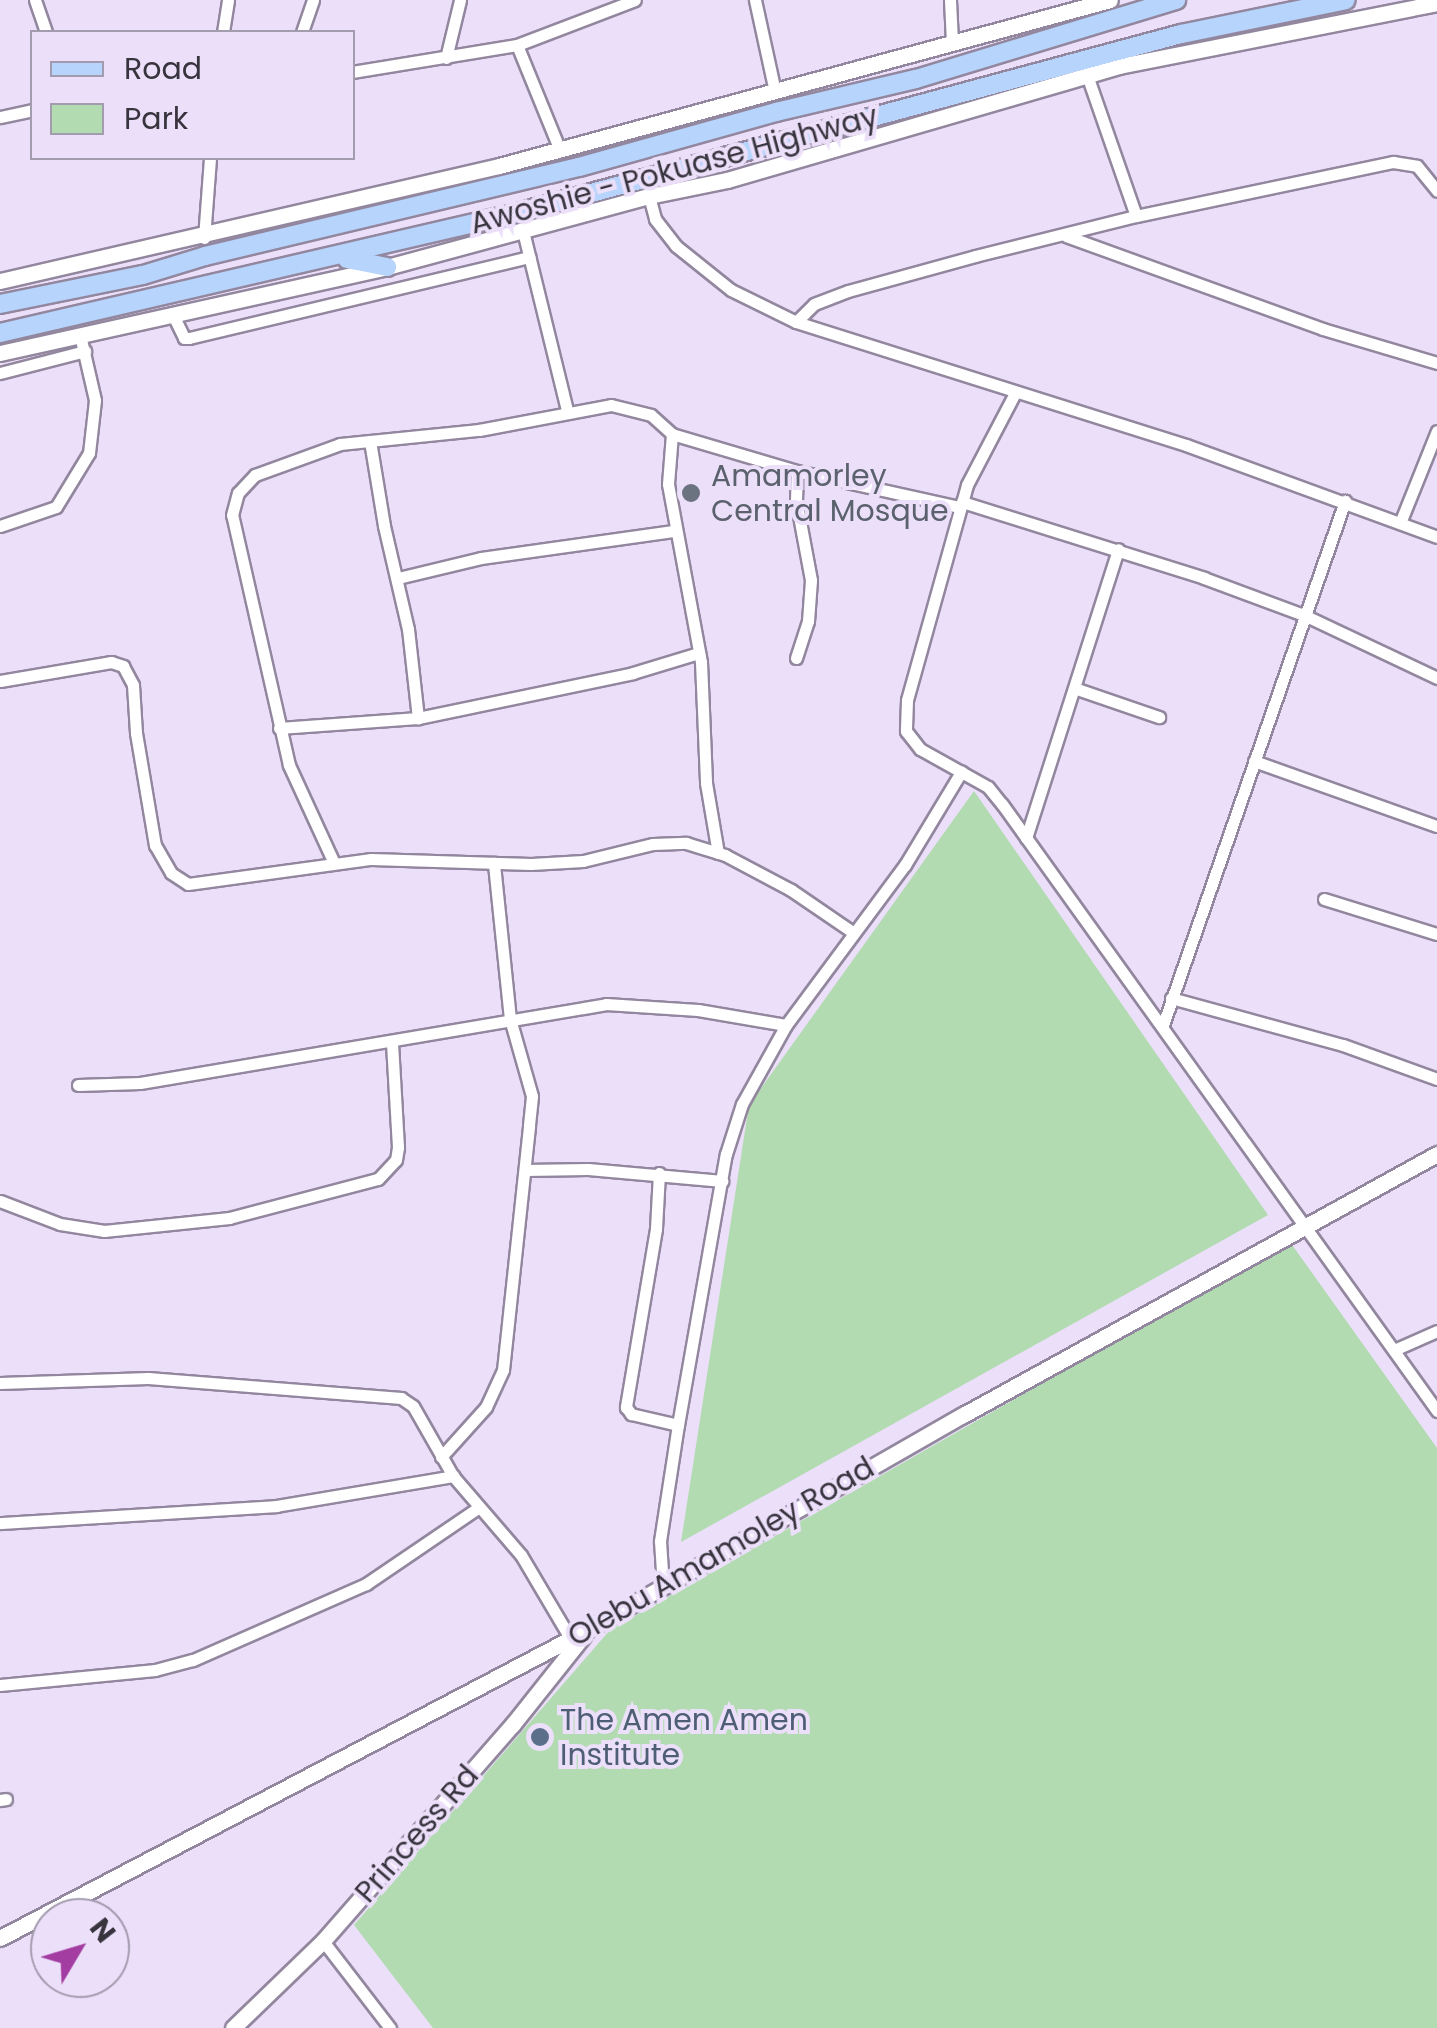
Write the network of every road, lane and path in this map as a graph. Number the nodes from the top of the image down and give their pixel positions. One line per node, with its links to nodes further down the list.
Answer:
1 (35, 0): 13 (street)
2 (228, 0): 14 (street)
3 (313, 0): 15 (street)
4 (460, 0): 18 (street)
5 (635, 0): 17 (street)
6 (755, 0): 21 (street)
7 (950, 0): 16 (street)
8 (1110, 0): 12 (street)
9 (1176, 0): 36 (main road, Awoshie - Pokuase Highway)
10 (1346, 0): 33 (main road, Awoshie - Pokuase Highway)
11 (1437, 2): 20 (street)
12 (1064, 6): 16 (street)
13 (45, 30)
14 (223, 30)
15 (303, 30)
16 (952, 42): 21 (street)
17 (518, 45): 18 (street); 24 (street)
18 (446, 58): 19 (street)
19 (355, 72)
20 (1088, 78): 27 (street); 28 (street)
21 (775, 92): 24 (street)
22 (30, 110): 23 (street)
23 (0, 117)
24 (558, 148): 31 (street)
25 (210, 160): 31 (street)
26 (1437, 192): 28 (street)
27 (648, 196): 29 (street); 38 (street)
28 (1136, 216): 30 (street)
29 (523, 231): 32 (street); 34 (street)
30 (1066, 236): 38 (street); 43 (street)
31 (204, 238): 35 (street)
32 (530, 256): 37 (street); 47 (street)
33 (336, 258): 34 (main road); 39 (main road, Awoshie - Pokuase Highway)
34 (387, 267): 37 (street)
35 (0, 282)
36 (0, 304)
37 (173, 315): 40 (street)
38 (796, 322): 46 (street)
39 (0, 333)
40 (82, 343): 41 (street); 44 (street); 55 (street)
41 (25, 348): 42 (street); 44 (street)
42 (0, 353)
43 (1437, 363)
44 (29, 366): 45 (street)
45 (0, 373)
46 (1015, 394): 52 (street); 53 (street)
47 (566, 410): 49 (street); 50 (street)
48 (1437, 431): 54 (street)
49 (672, 434): 51 (street); 56 (street)
50 (370, 441): 59 (street); 68 (street)
51 (798, 471): 53 (street); 62 (street)
52 (1345, 501): 54 (street); 60 (street)
53 (961, 505): 58 (street); 70 (street)
54 (1400, 523): 57 (street)
55 (0, 526)
56 (673, 530): 59 (street); 61 (street)
57 (1437, 538)
58 (1118, 549): 60 (street); 65 (street)
59 (398, 578): 67 (street)
60 (1306, 616): 63 (street); 69 (street)
61 (699, 653): 67 (street); 73 (street)
62 (796, 658)
63 (1437, 678)
64 (0, 681): 75 (street)
65 (1076, 689): 66 (street); 72 (street)
66 (1160, 717)
67 (418, 718): 68 (street)
68 (279, 728): 75 (street)
69 (1254, 761): 71 (street); 79 (street)
70 (961, 772): 72 (street); 77 (street)
71 (1437, 826)
72 (1026, 838): 82 (street)
73 (718, 853): 74 (street); 77 (street)
74 (494, 862): 75 (street); 80 (street)
75 (334, 863)
76 (1324, 899): 78 (street)
77 (854, 933): 81 (street)
78 (1437, 934)
79 (1171, 998): 82 (street); 84 (street)
80 (510, 1019): 81 (street); 83 (street); 87 (street)
81 (786, 1025): 89 (street)
82 (1163, 1025): 91 (street)
83 (392, 1042): 85 (street); 90 (street)
84 (1437, 1079)
85 (78, 1084)
86 (1437, 1154): 91 (street, Olebu Amamoley Road)
87 (525, 1170): 88 (street); 97 (street)
88 (660, 1173): 89 (street); 96 (street)
89 (722, 1181): 96 (street)
90 (0, 1201)
91 (1304, 1226): 93 (street); 101 (street, Olebu Amamoley Road)
92 (1437, 1332): 93 (street)
93 (1394, 1350): 95 (street)
94 (0, 1384): 97 (street)
95 (1437, 1411)
96 (678, 1424): 101 (street)
97 (441, 1457): 98 (street)
98 (453, 1476): 99 (street); 100 (street)
99 (478, 1508): 103 (street); 104 (street)
100 (0, 1522)
101 (663, 1587): 102 (street, Olebu Amamoley Road)
102 (588, 1628): 103 (street, Olebu Amamoley Road); 106 (street, Princess Rd)
103 (570, 1638): 105 (street, Olebu Amamoley Road)
104 (0, 1686)
105 (0, 1938)
106 (323, 1941): 107 (street, Princess Rd); 108 (street)
107 (233, 2028)
108 (390, 2028)

